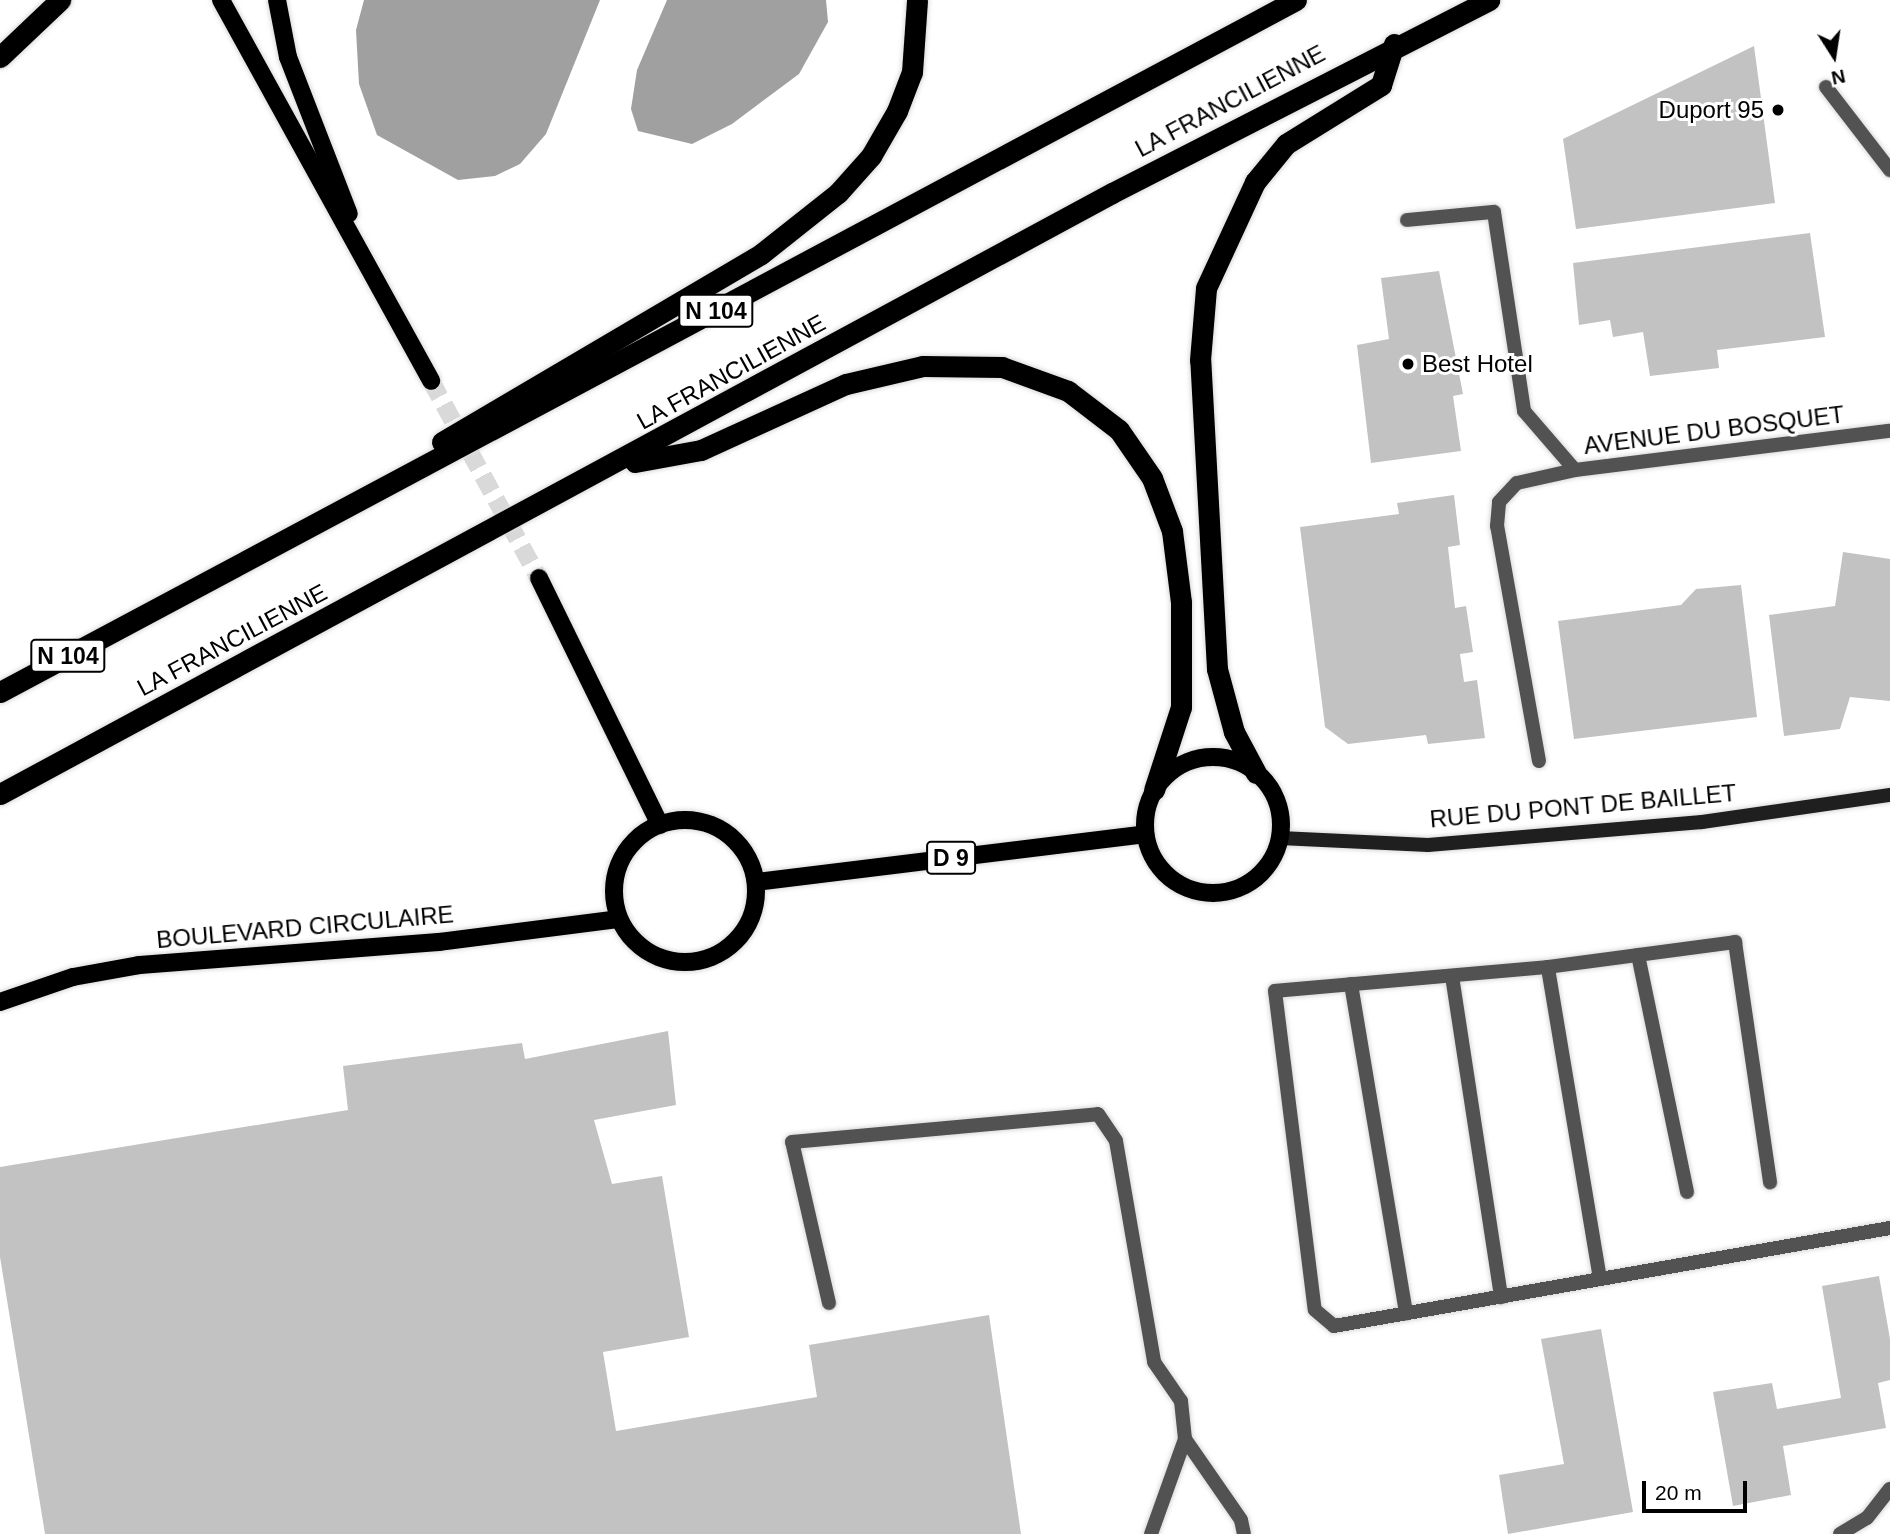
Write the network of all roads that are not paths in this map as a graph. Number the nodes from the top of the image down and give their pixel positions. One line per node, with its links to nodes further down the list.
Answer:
1 (60, 0): 8 (highway)
2 (221, 0): 12 (main road)
3 (277, 0): 12 (main road)
4 (917, 0): 18 (highway)
5 (1296, 0): 18 (highway, N 104)
6 (1489, 0): 7 (highway, LA FRANCILIENNE)
7 (1394, 44): 15 (highway, LA FRANCILIENNE); 21 (highway)
8 (0, 57)
9 (1826, 87): 10 (street)
10 (1890, 170)
11 (1407, 220): 16 (street, AVENUE DU BOSQUET)
12 (372, 269): 13 (main road)
13 (431, 381)
14 (1890, 431): 16 (street, AVENUE DU BOSQUET)
15 (616, 466): 22 (highway); 23 (highway, LA FRANCILIENNE)
16 (1575, 470): 20 (street)
17 (540, 578): 25 (main road)
18 (135, 621): 19 (highway, N 104)
19 (0, 692)
20 (1538, 761)
21 (1256, 773): 22 (main road); 27 (main road)
22 (1154, 790): 26 (main road)
23 (0, 794)
24 (1890, 795): 27 (street, RUE DU PONT DE BAILLET)
25 (660, 825): 28 (main road); 29 (main road)
26 (1144, 834): 27 (main road); 28 (main road, D 9)
27 (1280, 838)
28 (756, 882): 29 (main road)
29 (619, 919): 34 (main road, BOULEVARD CIRCULAIRE)
30 (1638, 955): 31 (street); 35 (street); 36 (street)
31 (1548, 967): 32 (street); 38 (street)
32 (1452, 976): 33 (street); 39 (street)
33 (1351, 984): 41 (street); 41 (street)
34 (0, 1002)
35 (1770, 1182)
36 (1687, 1192)
37 (1890, 1228): 38 (street)
38 (1600, 1279): 39 (street)
39 (1501, 1297): 41 (street)
40 (829, 1303): 42 (street)
41 (1406, 1313)
42 (1185, 1439): 45 (street); 46 (street)
43 (1890, 1489): 44 (street)
44 (1867, 1518): 47 (street); 48 (street)
45 (1151, 1534)
46 (1244, 1534)
47 (1840, 1534)
48 (1858, 1534)

